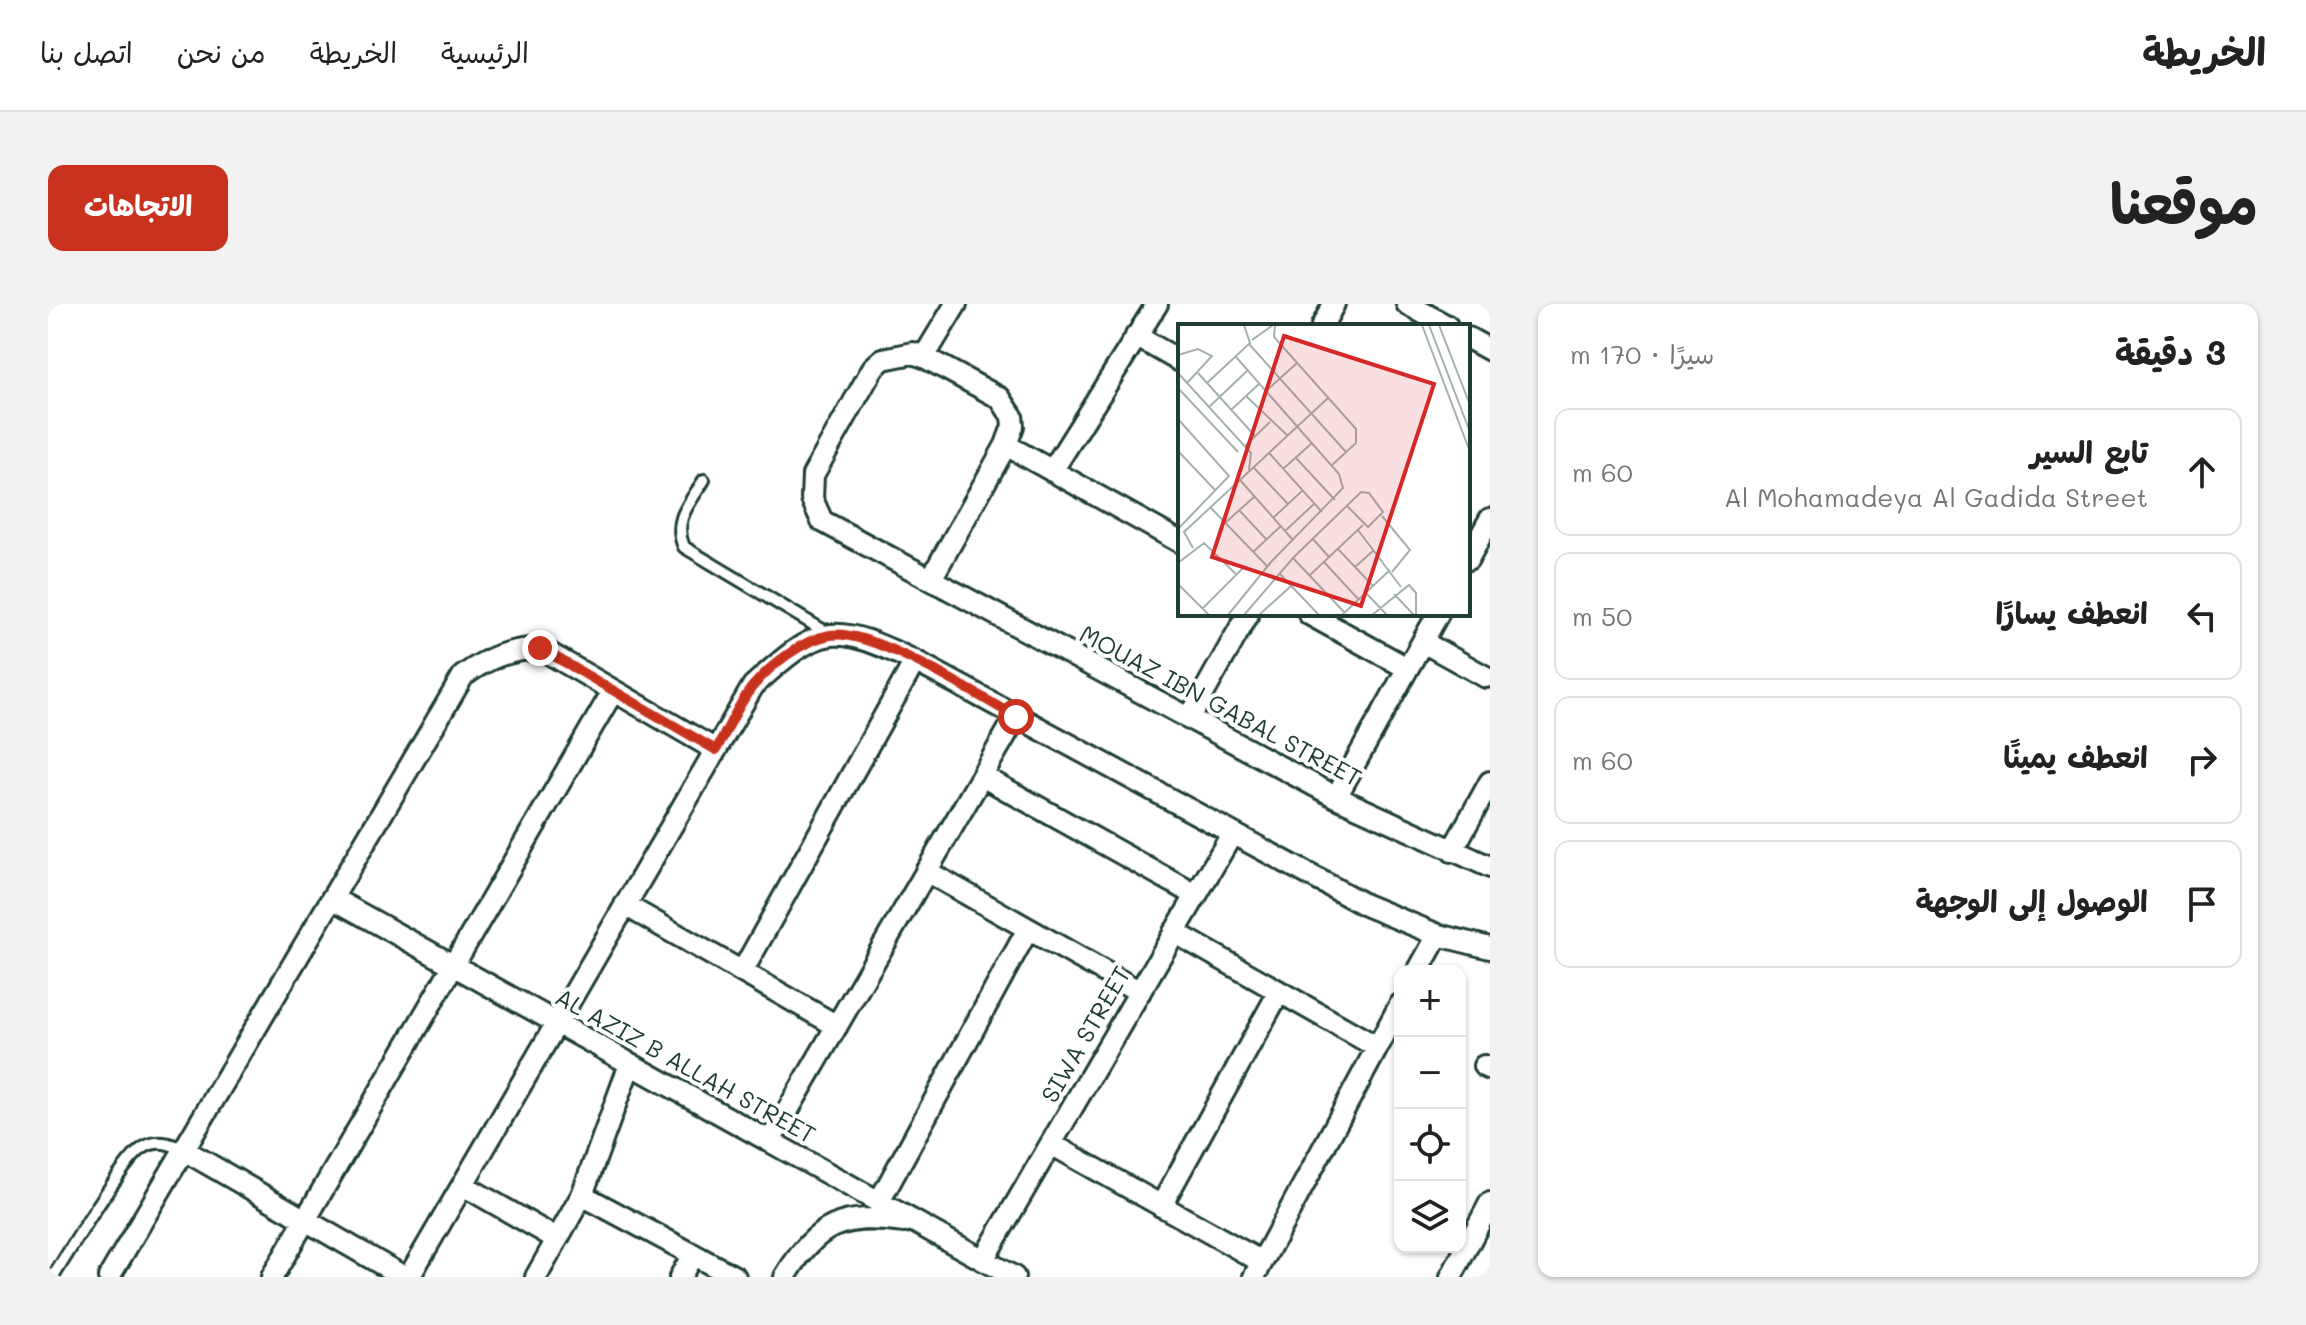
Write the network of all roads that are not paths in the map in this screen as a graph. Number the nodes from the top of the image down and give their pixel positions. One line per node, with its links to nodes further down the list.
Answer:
1 (956, 304): 10 (street)
2 (1157, 304): 7 (street)
3 (1334, 304): 5 (street)
4 (1407, 304): 6 (street)
5 (1323, 324)
6 (1443, 324)
7 (1136, 336): 11 (street); 13 (street)
8 (1470, 339): 9 (street)
9 (1490, 350)
10 (924, 357): 12 (street); 18 (street, MOUAZ IBN GABAL STREET)
11 (1178, 360)
12 (1006, 445): 13 (street); 18 (street)
13 (1052, 471): 16 (street)
14 (704, 480): 22 (lane)
15 (1481, 523): 17 (street)
16 (1178, 541)
17 (1470, 553)
18 (931, 579): 29 (street, MOUAZ IBN GABAL STREET)
19 (1247, 616): 29 (street)
20 (1313, 616): 25 (street)
21 (1437, 616): 23 (street)
22 (831, 635): 24 (street); 30 (street)
23 (1423, 642): 25 (street); 26 (street)
24 (915, 661): 28 (street); 47 (street)
25 (1407, 668): 33 (street)
26 (1486, 677)
27 (613, 691): 30 (street); 39 (street); 45 (street)
28 (1016, 717): 31 (street); 34 (street)
29 (1189, 719): 33 (street, MOUAZ IBN GABAL STREET)
30 (716, 750): 40 (street)
31 (982, 776): 37 (street); 38 (street)
32 (1490, 782): 35 (street)
33 (1336, 797): 35 (street, MOUAZ IBN GABAL STREET)
34 (1232, 834): 38 (street, SIWA STREET); 43 (street)
35 (1452, 851): 36 (street, MOUAZ IBN GABAL STREET)
36 (1490, 867)
37 (926, 871): 41 (street); 52 (street)
38 (1196, 895): 42 (street, SIWA STREET)
39 (332, 898): 45 (street, AL AZIZ B ALLAH STREET); 57 (street)
40 (625, 905): 47 (street); 51 (street)
41 (1028, 929): 48 (street); 60 (street)
42 (1174, 932): 48 (street, SIWA STREET); 49 (street)
43 (1438, 935): 44 (street); 46 (street)
44 (1490, 948)
45 (453, 965): 51 (street, AL AZIZ B ALLAH STREET); 63 (street)
46 (1421, 965)
47 (742, 972): 52 (street)
48 (1140, 992): 56 (street, SIWA STREET)
49 (1279, 992): 53 (street); 62 (street)
50 (1394, 1016): 53 (street)
51 (556, 1023): 54 (street, AL AZIZ B ALLAH STREET); 58 (street)
52 (837, 1026): 55 (street)
53 (1377, 1047): 68 (street)
54 (630, 1064): 55 (street, AL AZIZ B ALLAH STREET); 59 (street)
55 (770, 1141): 60 (street, AL AZIZ B ALLAH STREET)
56 (1051, 1144): 62 (street); 67 (street, SIWA STREET)
57 (184, 1150): 63 (street); 69 (lane); 70 (street)
58 (463, 1185): 65 (street); 72 (street)
59 (582, 1195): 65 (street); 66 (street)
60 (879, 1202): 64 (street, AL AZIZ B ALLAH STREET)
61 (1490, 1203): 78 (street)
62 (1161, 1206): 68 (street)
63 (305, 1220): 71 (street); 72 (street)
64 (920, 1224): 67 (street, AL AZIZ B ALLAH STREET); 76 (street)
65 (557, 1239): 73 (street)
66 (693, 1255): 74 (street); 75 (street)
67 (983, 1260): 77 (street, AL AZIZ B ALLAH STREET)
68 (1258, 1270)
69 (53, 1277)
70 (109, 1277)
71 (272, 1277)
72 (407, 1277)
73 (536, 1277)
74 (680, 1277)
75 (735, 1277)
76 (785, 1277)
77 (1014, 1277)
78 (1451, 1277)

